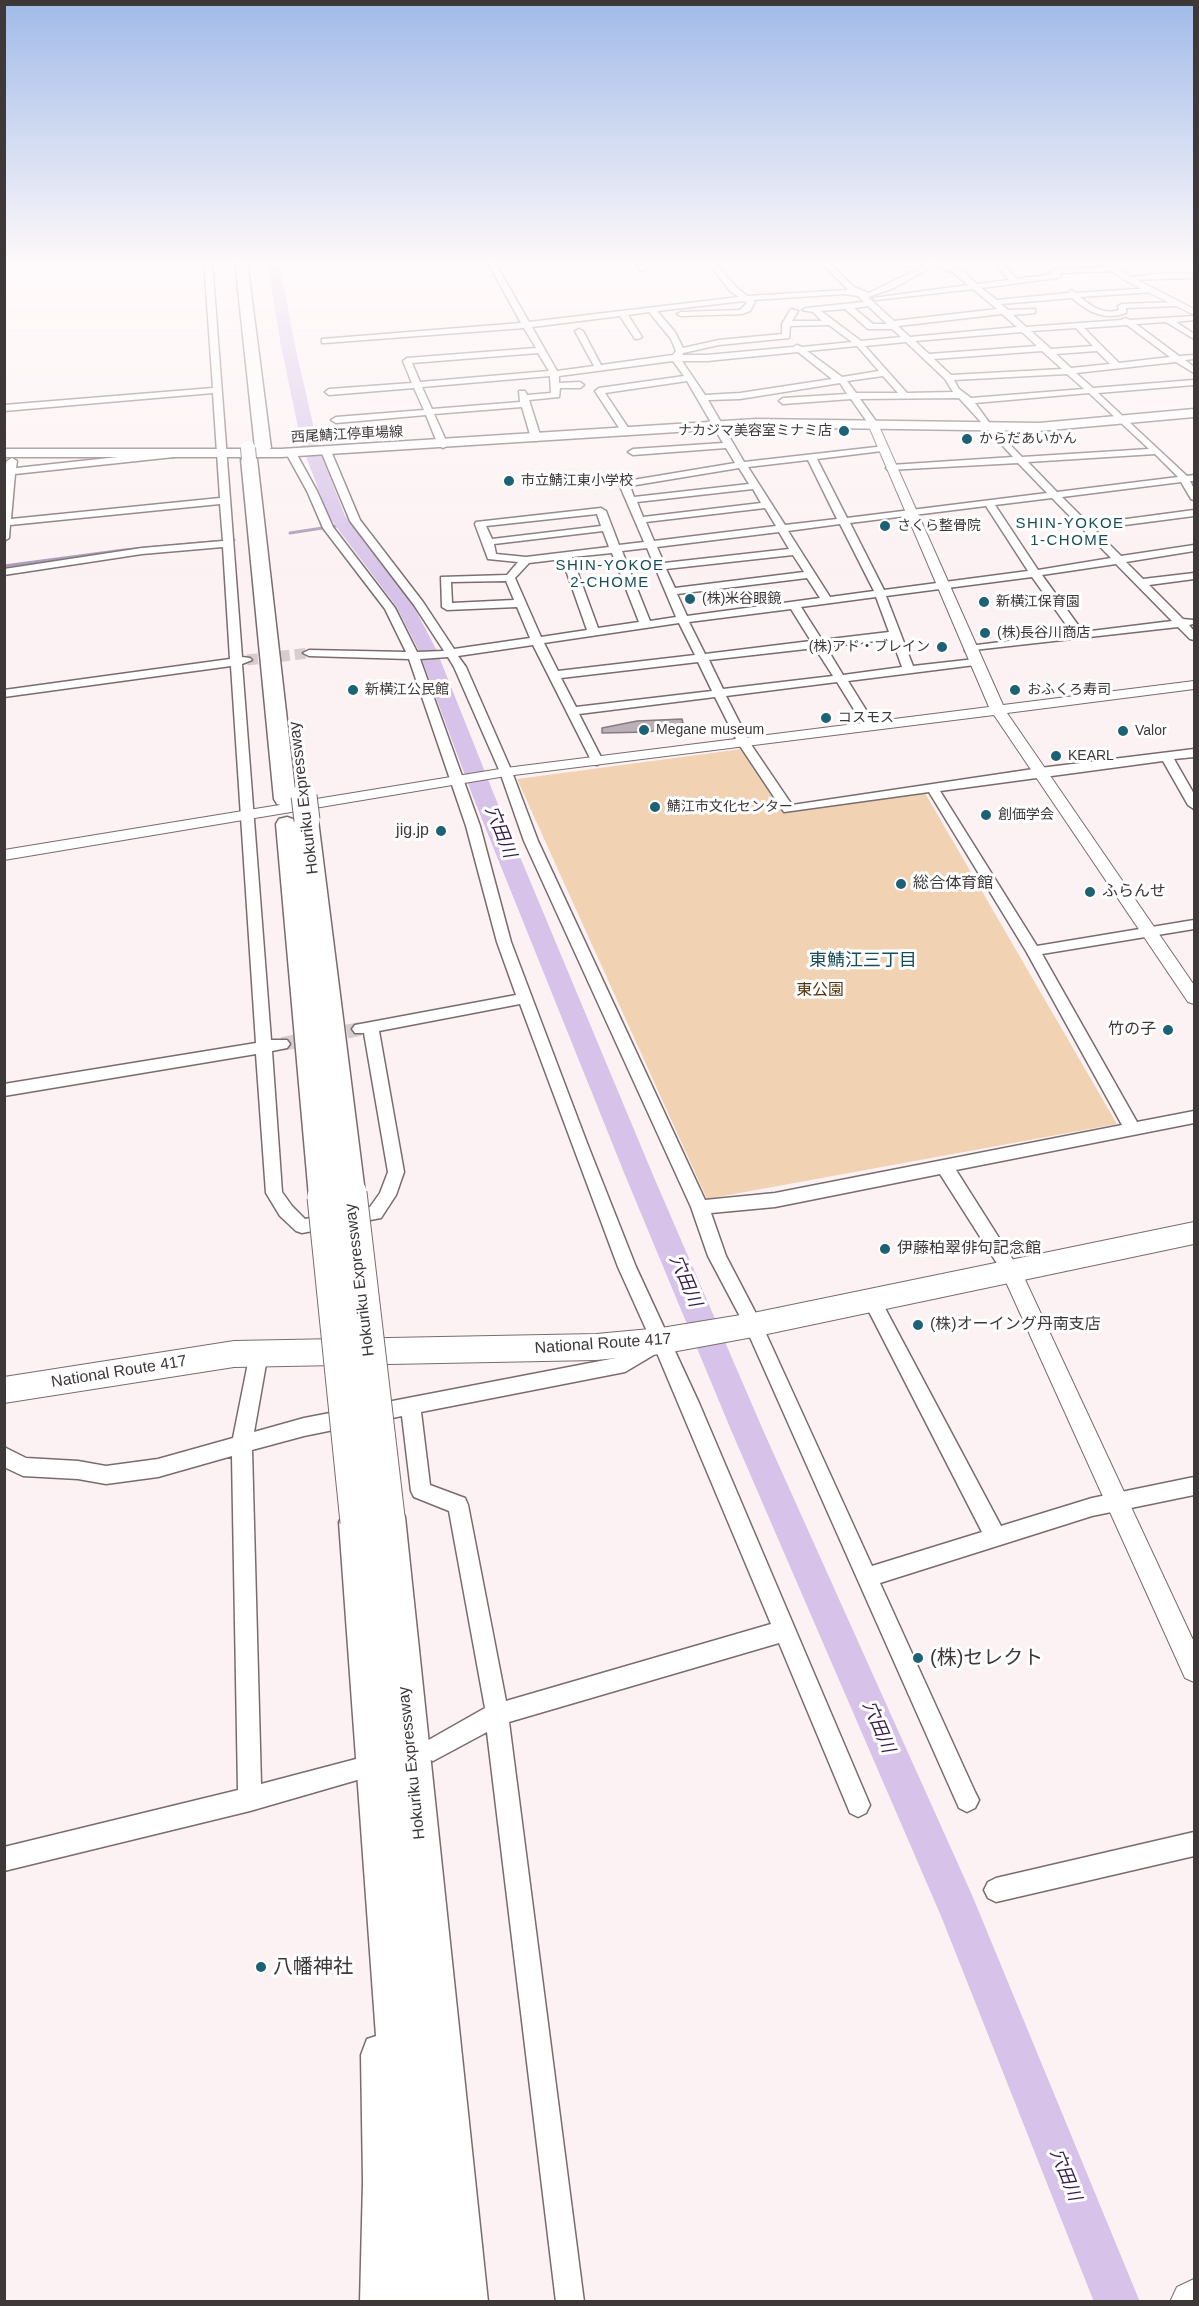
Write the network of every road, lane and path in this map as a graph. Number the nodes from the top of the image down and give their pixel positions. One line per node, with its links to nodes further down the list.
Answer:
1 (215, 369): 25 (street)
2 (244, 369): 56 (highway, Hokuriku Expressway)
3 (249, 369): 56 (highway, Hokuriku Expressway)
4 (410, 369): 22 (street)
5 (551, 369): 15 (street)
6 (594, 369): 13 (street)
7 (685, 369): 18 (street)
8 (826, 369): 20 (street)
9 (880, 369): 16 (street)
10 (938, 369): 19 (street)
11 (1066, 369): 14 (street)
12 (1091, 369): 14 (street)
13 (584, 370): 15 (street); 27 (street)
14 (1068, 371): 19 (street); 29 (street)
15 (554, 373): 17 (street); 24 (street)
16 (884, 373): 20 (street); 31 (street)
17 (517, 376): 22 (street); 34 (street)
18 (690, 378): 27 (street); 32 (street)
19 (949, 378): 33 (street)
20 (842, 380): 26 (street); 30 (street)
21 (1194, 382): 29 (street)
22 (417, 385): 28 (street); 37 (street)
23 (580, 385): 24 (street)
24 (556, 386): 34 (street)
25 (216, 390): 36 (street); 54 (street)
26 (778, 390): 32 (street); 35 (street)
27 (599, 391): 45 (street)
28 (329, 392)
29 (1093, 392): 33 (street); 40 (street)
30 (853, 396): 31 (street); 35 (street); 42 (street)
31 (906, 396): 33 (street)
32 (702, 398): 43 (street)
33 (965, 398): 44 (street)
34 (525, 401): 37 (street); 46 (street)
35 (783, 401): 41 (street)
36 (4, 408)
37 (428, 412): 39 (street); 47 (street)
38 (1193, 416): 40 (main road, 西尾鯖江停車場線)
39 (336, 420)
40 (1125, 420): 44 (main road, 西尾鯖江停車場線); 51 (street)
41 (791, 422): 42 (main road, 西尾鯖江停車場線); 43 (main road, 西尾鯖江停車場線)
42 (873, 424): 44 (main road, 西尾鯖江停車場線); 49 (street)
43 (718, 425): 45 (main road, 西尾鯖江停車場線); 48 (street)
44 (988, 427): 58 (street)
45 (623, 432): 46 (main road, 西尾鯖江停車場線); 59 (street)
46 (536, 438): 47 (main road, 西尾鯖江停車場線)
47 (443, 444): 50 (main road, 西尾鯖江停車場線)
48 (728, 445): 59 (street); 60 (street)
49 (882, 448): 57 (street); 61 (street)
50 (324, 451): 55 (main road, 西尾鯖江停車場線); 113 (street)
51 (1155, 451): 58 (street); 63 (street)
52 (9, 453): 53 (main road, 西尾鯖江停車場線); 62 (street)
53 (184, 453): 54 (main road, 西尾鯖江停車場線); 62 (street)
54 (220, 453): 55 (main road, 西尾鯖江停車場線); 68 (street)
55 (296, 453): 115 (street)
56 (256, 454): 162 (highway, Hokuriku Expressway, bridge)
57 (811, 457): 60 (street); 74 (street)
58 (1023, 460): 61 (street); 65 (street)
59 (641, 465): 60 (street); 67 (street)
60 (741, 465): 64 (street)
61 (891, 468): 71 (street)
62 (8, 471): 75 (street)
63 (1189, 479): 65 (street); 66 (street)
64 (756, 486): 67 (street); 70 (street)
65 (1054, 494): 69 (street); 76 (street)
66 (1194, 497)
67 (633, 500): 73 (street)
68 (224, 501): 75 (street); 82 (street)
69 (988, 503): 71 (street); 91 (street)
70 (768, 506): 73 (street); 78 (street)
71 (910, 513): 74 (street); 96 (street)
72 (1194, 513): 76 (street)
73 (640, 520): 81 (street)
74 (844, 520): 78 (street); 98 (street)
75 (5, 523): 79 (street)
76 (1087, 526): 88 (street)
77 (607, 528): 80 (street); 80 (street); 83 (street)
78 (783, 528): 81 (street); 85 (street)
79 (4, 538)
80 (488, 542): 87 (street)
81 (650, 543): 83 (street); 89 (street)
82 (228, 544): 90 (street); 117 (street)
83 (616, 548): 86 (street); 105 (street)
84 (1194, 548): 88 (street)
85 (797, 551): 89 (street); 92 (street)
86 (566, 554): 87 (street); 106 (street)
87 (526, 560): 94 (street)
88 (1117, 561): 91 (street); 95 (street)
89 (659, 567): 97 (street)
90 (4, 572)
91 (1034, 573): 96 (street); 108 (street)
92 (811, 574): 97 (street); 99 (street)
93 (1194, 576): 95 (street)
94 (510, 578): 100 (street); 100 (street)
95 (1140, 583): 104 (street)
96 (942, 584): 98 (street); 114 (street)
97 (670, 592): 102 (street)
98 (880, 593): 99 (street); 107 (street)
99 (827, 601): 101 (street)
100 (521, 603): 110 (street)
101 (794, 605): 102 (street); 111 (street)
102 (683, 620): 105 (street); 116 (street)
103 (1194, 621): 104 (street)
104 (1182, 623): 108 (street); 109 (street)
105 (646, 625): 106 (street)
106 (594, 633): 110 (street)
107 (895, 635): 111 (street); 118 (street)
108 (1080, 636): 114 (street)
109 (1194, 637)
110 (538, 642): 113 (street); 119 (street)
111 (819, 644): 116 (street); 120 (street)
112 (309, 652): 115 (street)
113 (448, 653): 115 (street); 131 (street)
114 (972, 655): 118 (street); 124 (street)
115 (416, 657): 133 (street)
116 (701, 658): 119 (street); 122 (street)
117 (241, 661): 123 (street); 136 (street)
118 (909, 670): 120 (street)
119 (555, 675): 125 (street)
120 (840, 678): 122 (street); 126 (street)
121 (1194, 685): 124 (street)
122 (719, 693): 125 (street); 127 (street)
123 (4, 694)
124 (998, 710): 126 (street); 132 (street)
125 (573, 711): 130 (street)
126 (870, 726): 127 (street)
127 (744, 743): 130 (street); 134 (street)
128 (1194, 753): 129 (street)
129 (1167, 756): 132 (street); 135 (street)
130 (597, 761): 131 (street)
131 (506, 772): 133 (street); 149 (street)
132 (1040, 772): 134 (street); 139 (street)
133 (456, 781): 136 (street); 141 (street)
134 (933, 789): 140 (street)
135 (1194, 805)
136 (246, 817): 137 (street); 144 (street)
137 (4, 855)
138 (1194, 924): 139 (street)
139 (1149, 933): 140 (street); 142 (street)
140 (1033, 951): 147 (street)
141 (525, 998): 144 (street); 154 (street)
142 (1194, 998)
143 (282, 1044): 144 (street)
144 (263, 1047): 145 (street)
145 (4, 1090)
146 (1194, 1117): 147 (street)
147 (1132, 1128): 148 (street)
148 (945, 1167): 149 (street); 151 (street)
149 (700, 1208): 153 (street)
150 (1194, 1233): 151 (highway, National Route 417)
151 (1011, 1271): 152 (highway, National Route 417); 161 (street)
152 (872, 1300): 153 (highway, National Route 417); 163 (street)
153 (748, 1326): 154 (highway, National Route 417); 165 (street)
154 (661, 1341): 155 (highway, National Route 417); 157 (street); 166 (street)
155 (259, 1353): 156 (highway, National Route 417); 158 (street)
156 (4, 1390)
157 (410, 1405): 158 (street); 168 (street)
158 (242, 1444): 159 (street); 171 (street)
159 (4, 1456)
160 (1194, 1486): 161 (street)
161 (1116, 1501): 163 (street); 167 (street)
162 (372, 1519): 164 (highway, Hokuriku Expressway); 179 (highway, Hokuriku Expressway)
163 (995, 1536): 165 (street)
164 (361, 1562): 177 (highway); 178 (highway, Hokuriku Expressway)
165 (866, 1578): 172 (street)
166 (784, 1631): 168 (street); 173 (street)
167 (1191, 1655)
168 (495, 1715): 169 (street); 180 (street)
169 (433, 1750)
170 (356, 1770): 171 (street)
171 (250, 1799): 175 (street)
172 (967, 1800)
173 (858, 1804)
174 (1194, 1844): 176 (street)
175 (4, 1859)
176 (996, 1890)
177 (384, 2301)
178 (420, 2301)
179 (466, 2301)
180 (570, 2301)

